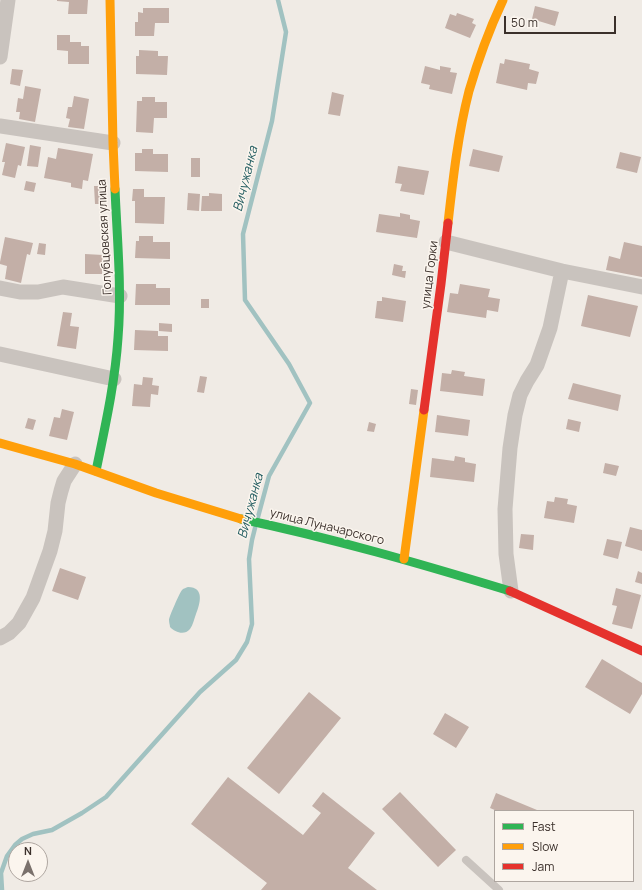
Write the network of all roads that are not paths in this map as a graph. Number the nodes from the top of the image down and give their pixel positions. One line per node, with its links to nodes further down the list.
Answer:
1 (8, 0): 4 (street)
2 (110, 0): 6 (street, Голубцовская улица)
3 (503, 0): 7 (street, улица Горки)
4 (0, 57)
5 (0, 126): 6 (street)
6 (113, 144): 11 (street, Голубцовская улица)
7 (446, 242): 8 (street); 17 (street, улица Горки)
8 (562, 271): 9 (street); 18 (street)
9 (642, 287)
10 (0, 288): 11 (street)
11 (120, 296): 13 (street, Голубцовская улица)
12 (0, 354): 13 (street)
13 (114, 379): 16 (street, Голубцовская улица)
14 (0, 443): 15 (street, улица Луначарского)
15 (75, 464): 16 (street, улица Луначарского); 19 (street)
16 (96, 472): 17 (street, улица Луначарского)
17 (404, 559): 18 (street, улица Луначарского)
18 (512, 591): 20 (street, улица Луначарского)
19 (0, 638)
20 (642, 651)
21 (466, 860): 22 (lane)
22 (499, 890)

